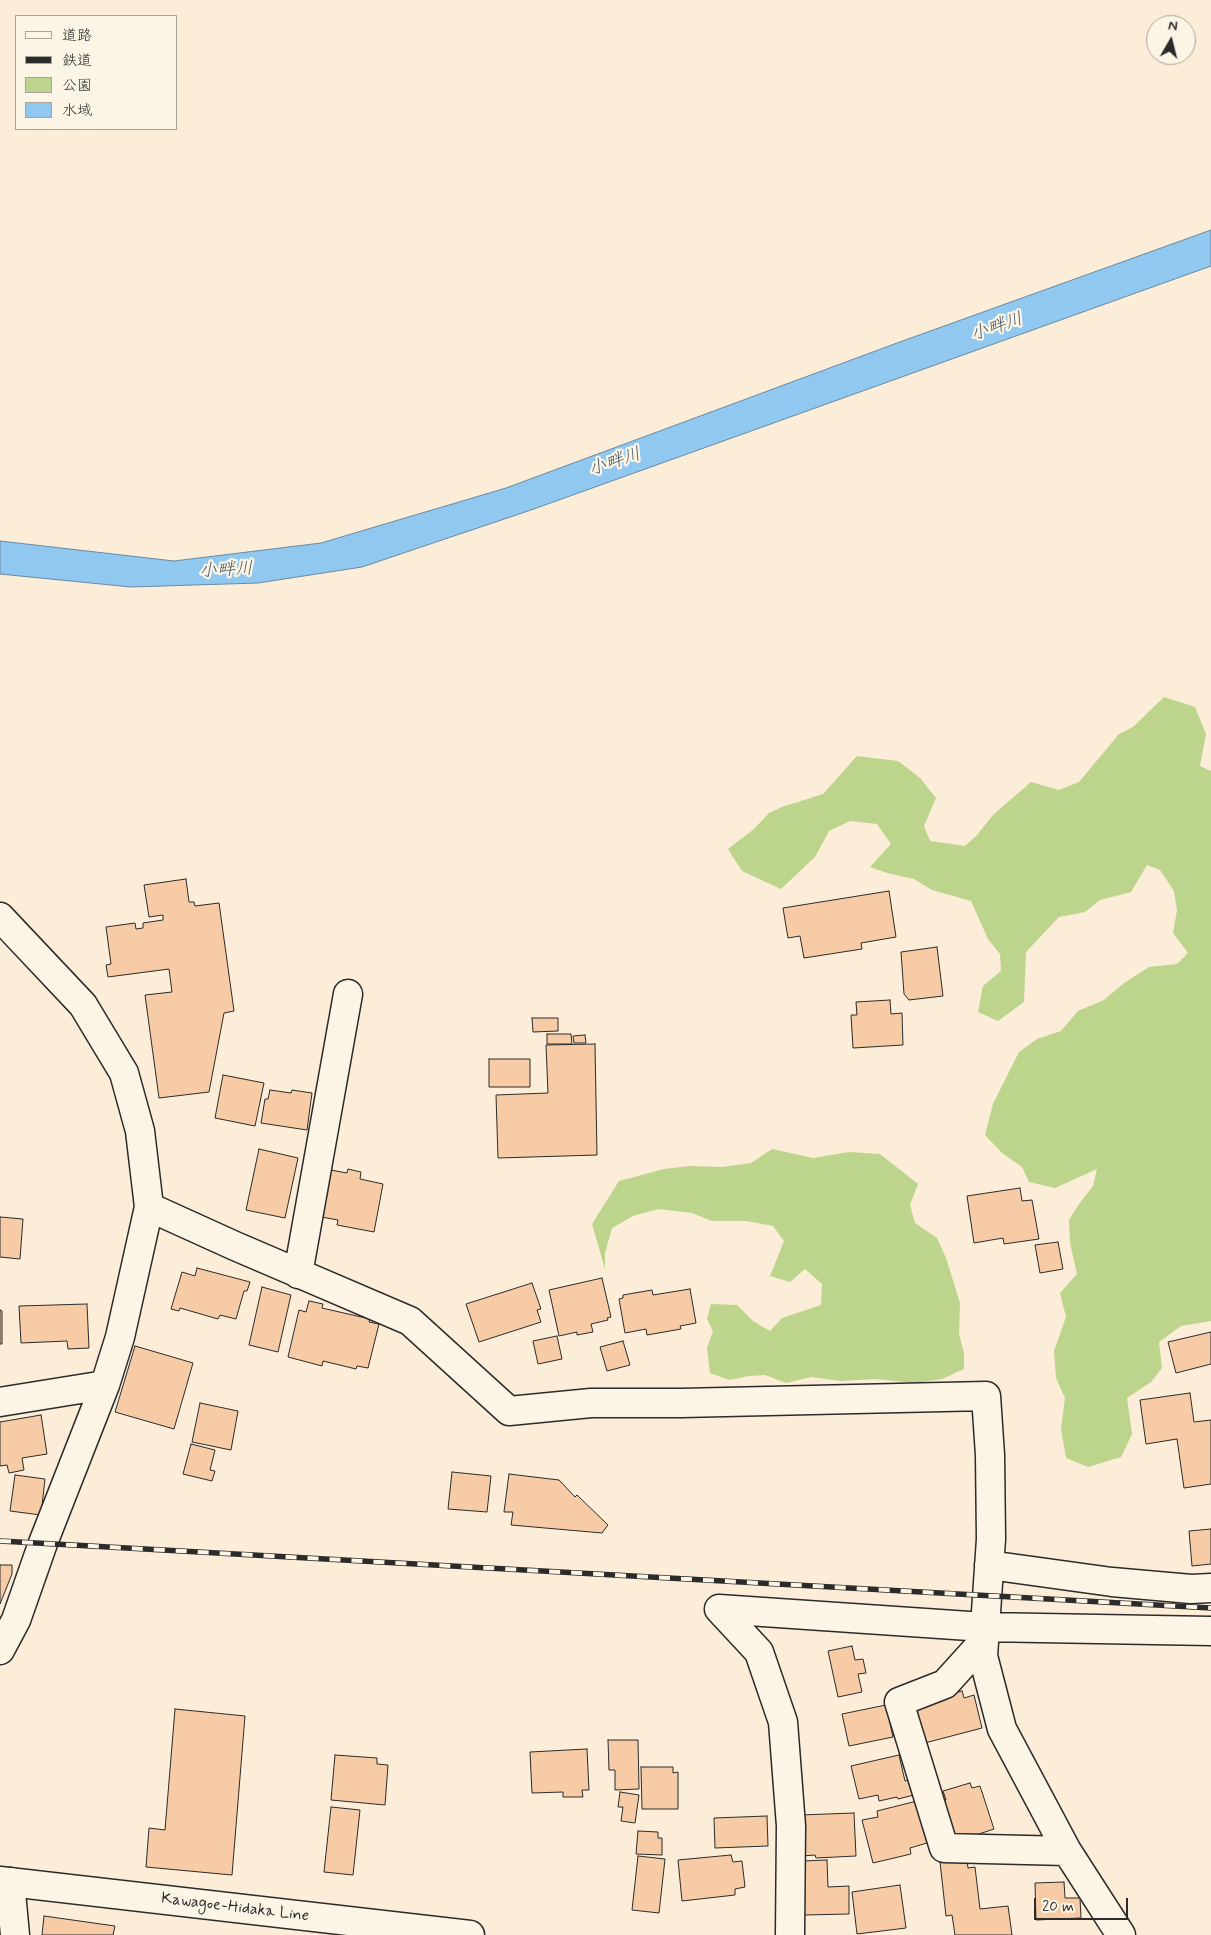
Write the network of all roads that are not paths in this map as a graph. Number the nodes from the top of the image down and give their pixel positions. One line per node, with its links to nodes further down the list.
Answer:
1 (0, 917): 3 (street)
2 (348, 994): 4 (street)
3 (149, 1207): 4 (street); 5 (street)
4 (298, 1274): 7 (street)
5 (105, 1385): 6 (street); 11 (street)
6 (0, 1402)
7 (989, 1565): 8 (street); 10 (street)
8 (1211, 1588)
9 (1211, 1630): 10 (street)
10 (984, 1635): 12 (street); 12 (street); 16 (street)
11 (0, 1650)
12 (1067, 1852): 17 (street)
13 (5, 1882): 14 (street); 15 (street, Kawagoe-Hidaka Line)
14 (15, 1935)
15 (470, 1935)
16 (790, 1935)
17 (1121, 1935)

